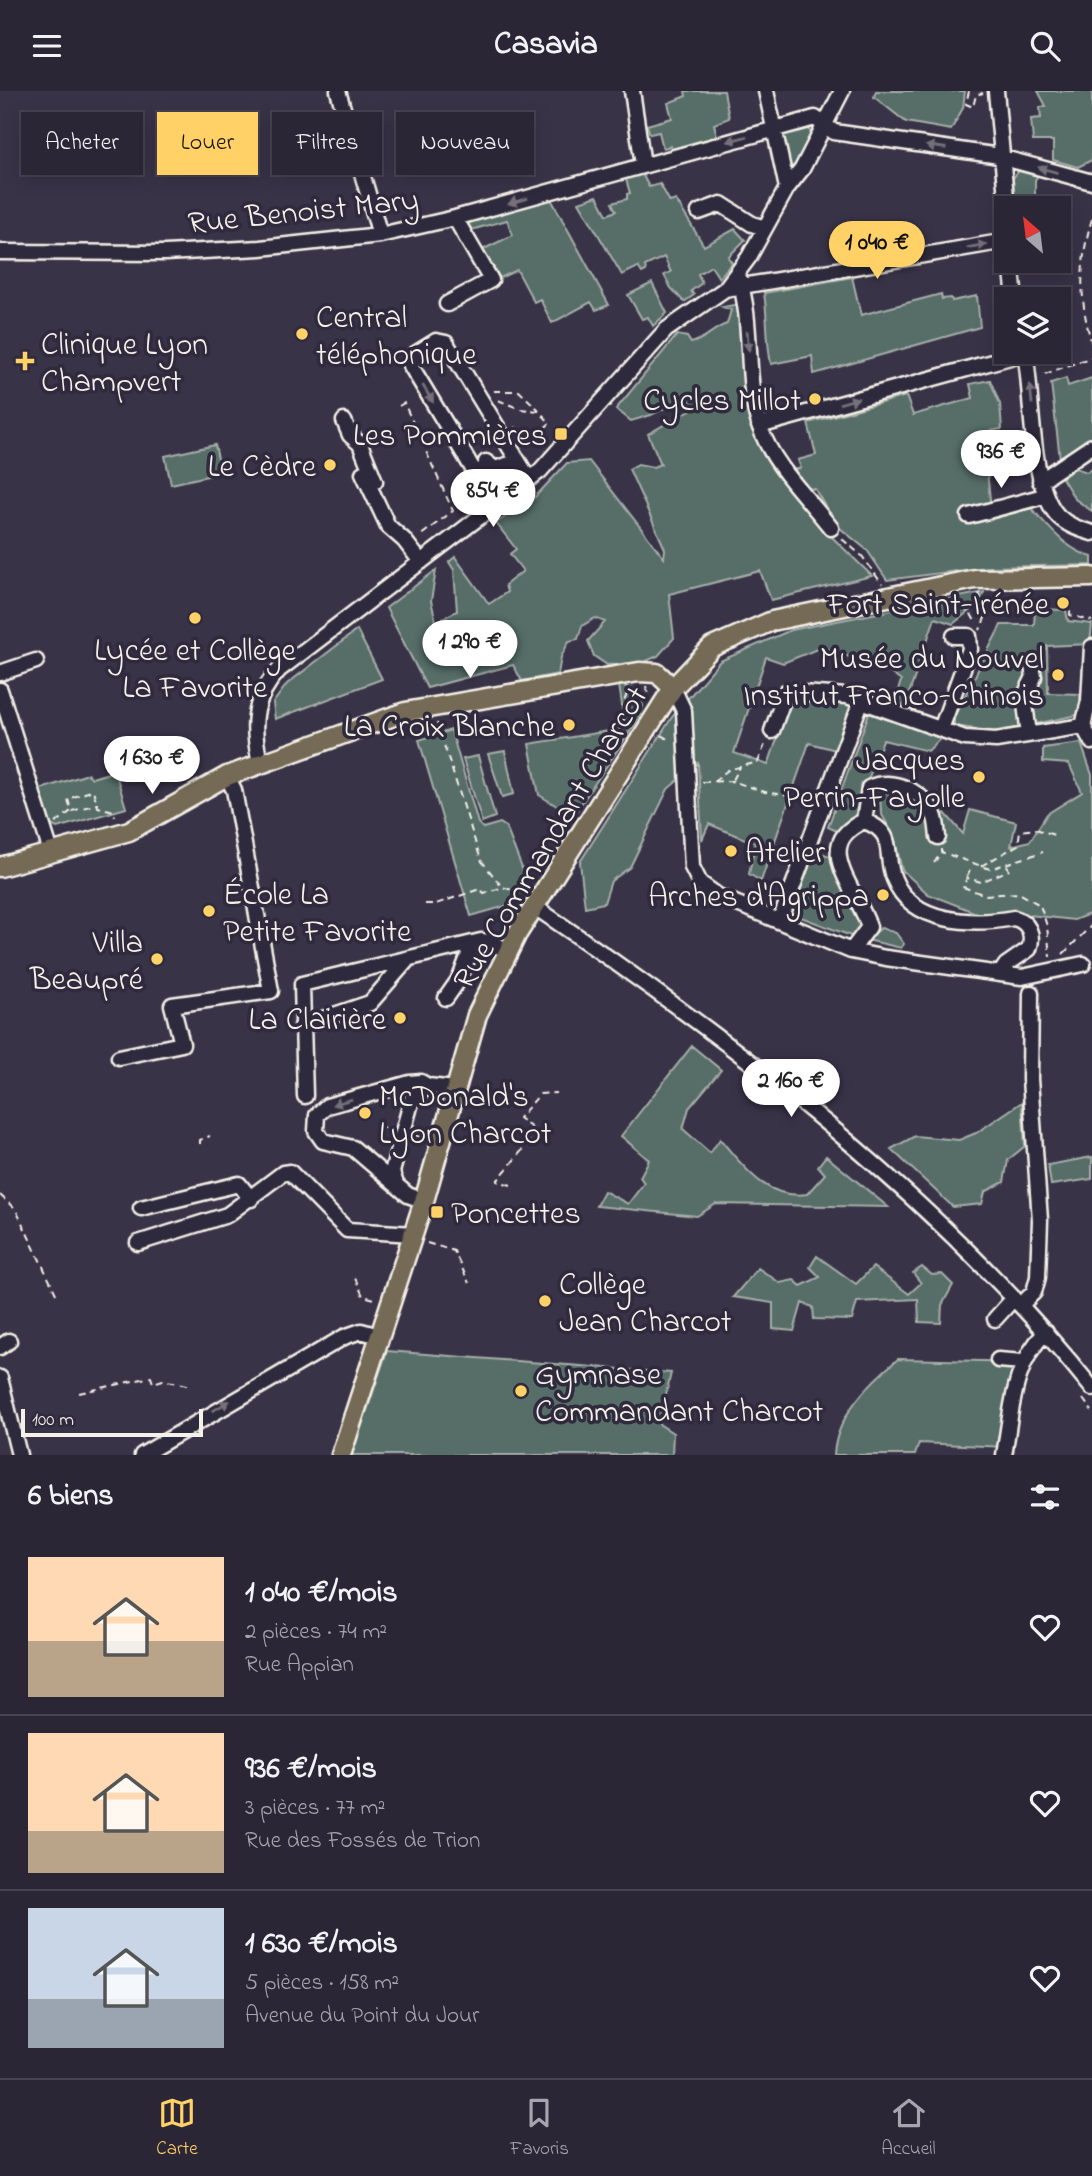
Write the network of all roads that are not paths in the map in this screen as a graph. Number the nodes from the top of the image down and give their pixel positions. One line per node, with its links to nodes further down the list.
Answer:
1 (338, 91): 16 (street)
2 (632, 91): 9 (street)
3 (766, 91): 7 (street)
4 (842, 91): 6 (street)
5 (990, 92): 8 (street)
6 (824, 127): 7 (street, Rue Benoist Mary); 8 (street, Rue Benoist Mary, one-way to 6); 11 (street)
7 (773, 130): 9 (street, Rue Benoist Mary, one-way to 9); 11 (street)
8 (1004, 157): 10 (street, Rue Benoist Mary, one-way to 8); 12 (street)
9 (643, 165): 14 (street, Rue Benoist Mary, one-way to 14)
10 (1092, 182)
11 (787, 188): 15 (street)
12 (1006, 196)
13 (699, 212): 15 (street)
14 (456, 218): 16 (street, Rue Benoist Mary); 20 (street)
15 (765, 228): 19 (street)
16 (380, 235): 18 (street, Rue Benoist Mary)
17 (994, 243): 19 (street, one-way to 17)
18 (0, 252)
19 (739, 280): 24 (street, one-way to 24); 29 (street)
20 (447, 304)
21 (994, 361): 24 (street, one-way to 21)
22 (1026, 364): 30 (street, one-way to 22)
23 (344, 421): 32 (street)
24 (760, 426): 34 (street)
25 (1092, 446): 30 (street)
26 (518, 461): 27 (street); 29 (street); 31 (street, one-way to 31)
27 (486, 462)
28 (363, 473): 32 (street)
29 (529, 479): 31 (street)
30 (1042, 489): 33 (street); 35 (street)
31 (508, 496): 36 (street)
32 (376, 501): 36 (street)
33 (970, 516)
34 (831, 528)
35 (1092, 533)
36 (421, 562): 52 (street)
37 (1092, 575): 43 (main road, Rue Commandant Charcot)
38 (954, 636): 48 (street)
39 (1092, 647): 45 (street)
40 (36, 661): 42 (street)
41 (1032, 666): 50 (street)
42 (0, 673)
43 (673, 688): 52 (main road); 58 (main road, Rue Commandant Charcot); 59 (street)
44 (0, 690): 56 (street)
45 (1091, 701): 47 (street)
46 (861, 702): 48 (street); 49 (street); 59 (street)
47 (1083, 726): 50 (street); 51 (street)
48 (941, 729): 50 (street)
49 (772, 731)
50 (1029, 734)
51 (1092, 742)
52 (260, 762): 53 (main road)
53 (227, 776): 56 (main road); 69 (street)
54 (864, 821): 55 (street); 61 (street); 65 (street)
55 (938, 837)
56 (51, 852): 57 (main road)
57 (0, 867)
58 (531, 900): 62 (main road, Rue Commandant Charcot); 79 (street)
59 (780, 921): 61 (street)
60 (473, 944): 62 (street); 63 (street); 67 (street)
61 (851, 951): 65 (street)
62 (508, 952): 71 (main road, Rue Commandant Charcot)
63 (409, 958): 68 (street); 68 (street)
64 (1083, 964): 65 (street)
65 (1000, 974)
66 (1031, 993): 79 (street)
67 (446, 998)
68 (302, 1026): 72 (street)
69 (119, 1057)
70 (428, 1086): 71 (street); 73 (street); 73 (street, one-way to 73)
71 (455, 1089): 75 (main road, Rue Commandant Charcot)
72 (306, 1096)
73 (396, 1184): 75 (street)
74 (251, 1199): 76 (street); 77 (street); 78 (street)
75 (425, 1201): 77 (main road, Rue Commandant Charcot)
76 (141, 1208)
77 (418, 1238): 82 (main road, Rue Commandant Charcot)
78 (138, 1243)
79 (1018, 1302): 80 (street); 81 (street)
80 (995, 1319)
81 (1046, 1332): 84 (street); 86 (street)
82 (379, 1336): 88 (street, one-way to 82); 89 (main road, Rue Commandant Charcot)
83 (998, 1360): 84 (street)
84 (1023, 1362): 90 (street)
85 (0, 1378): 87 (street)
86 (1086, 1392)
87 (19, 1455)
88 (142, 1455)
89 (341, 1455)
90 (1004, 1455)

